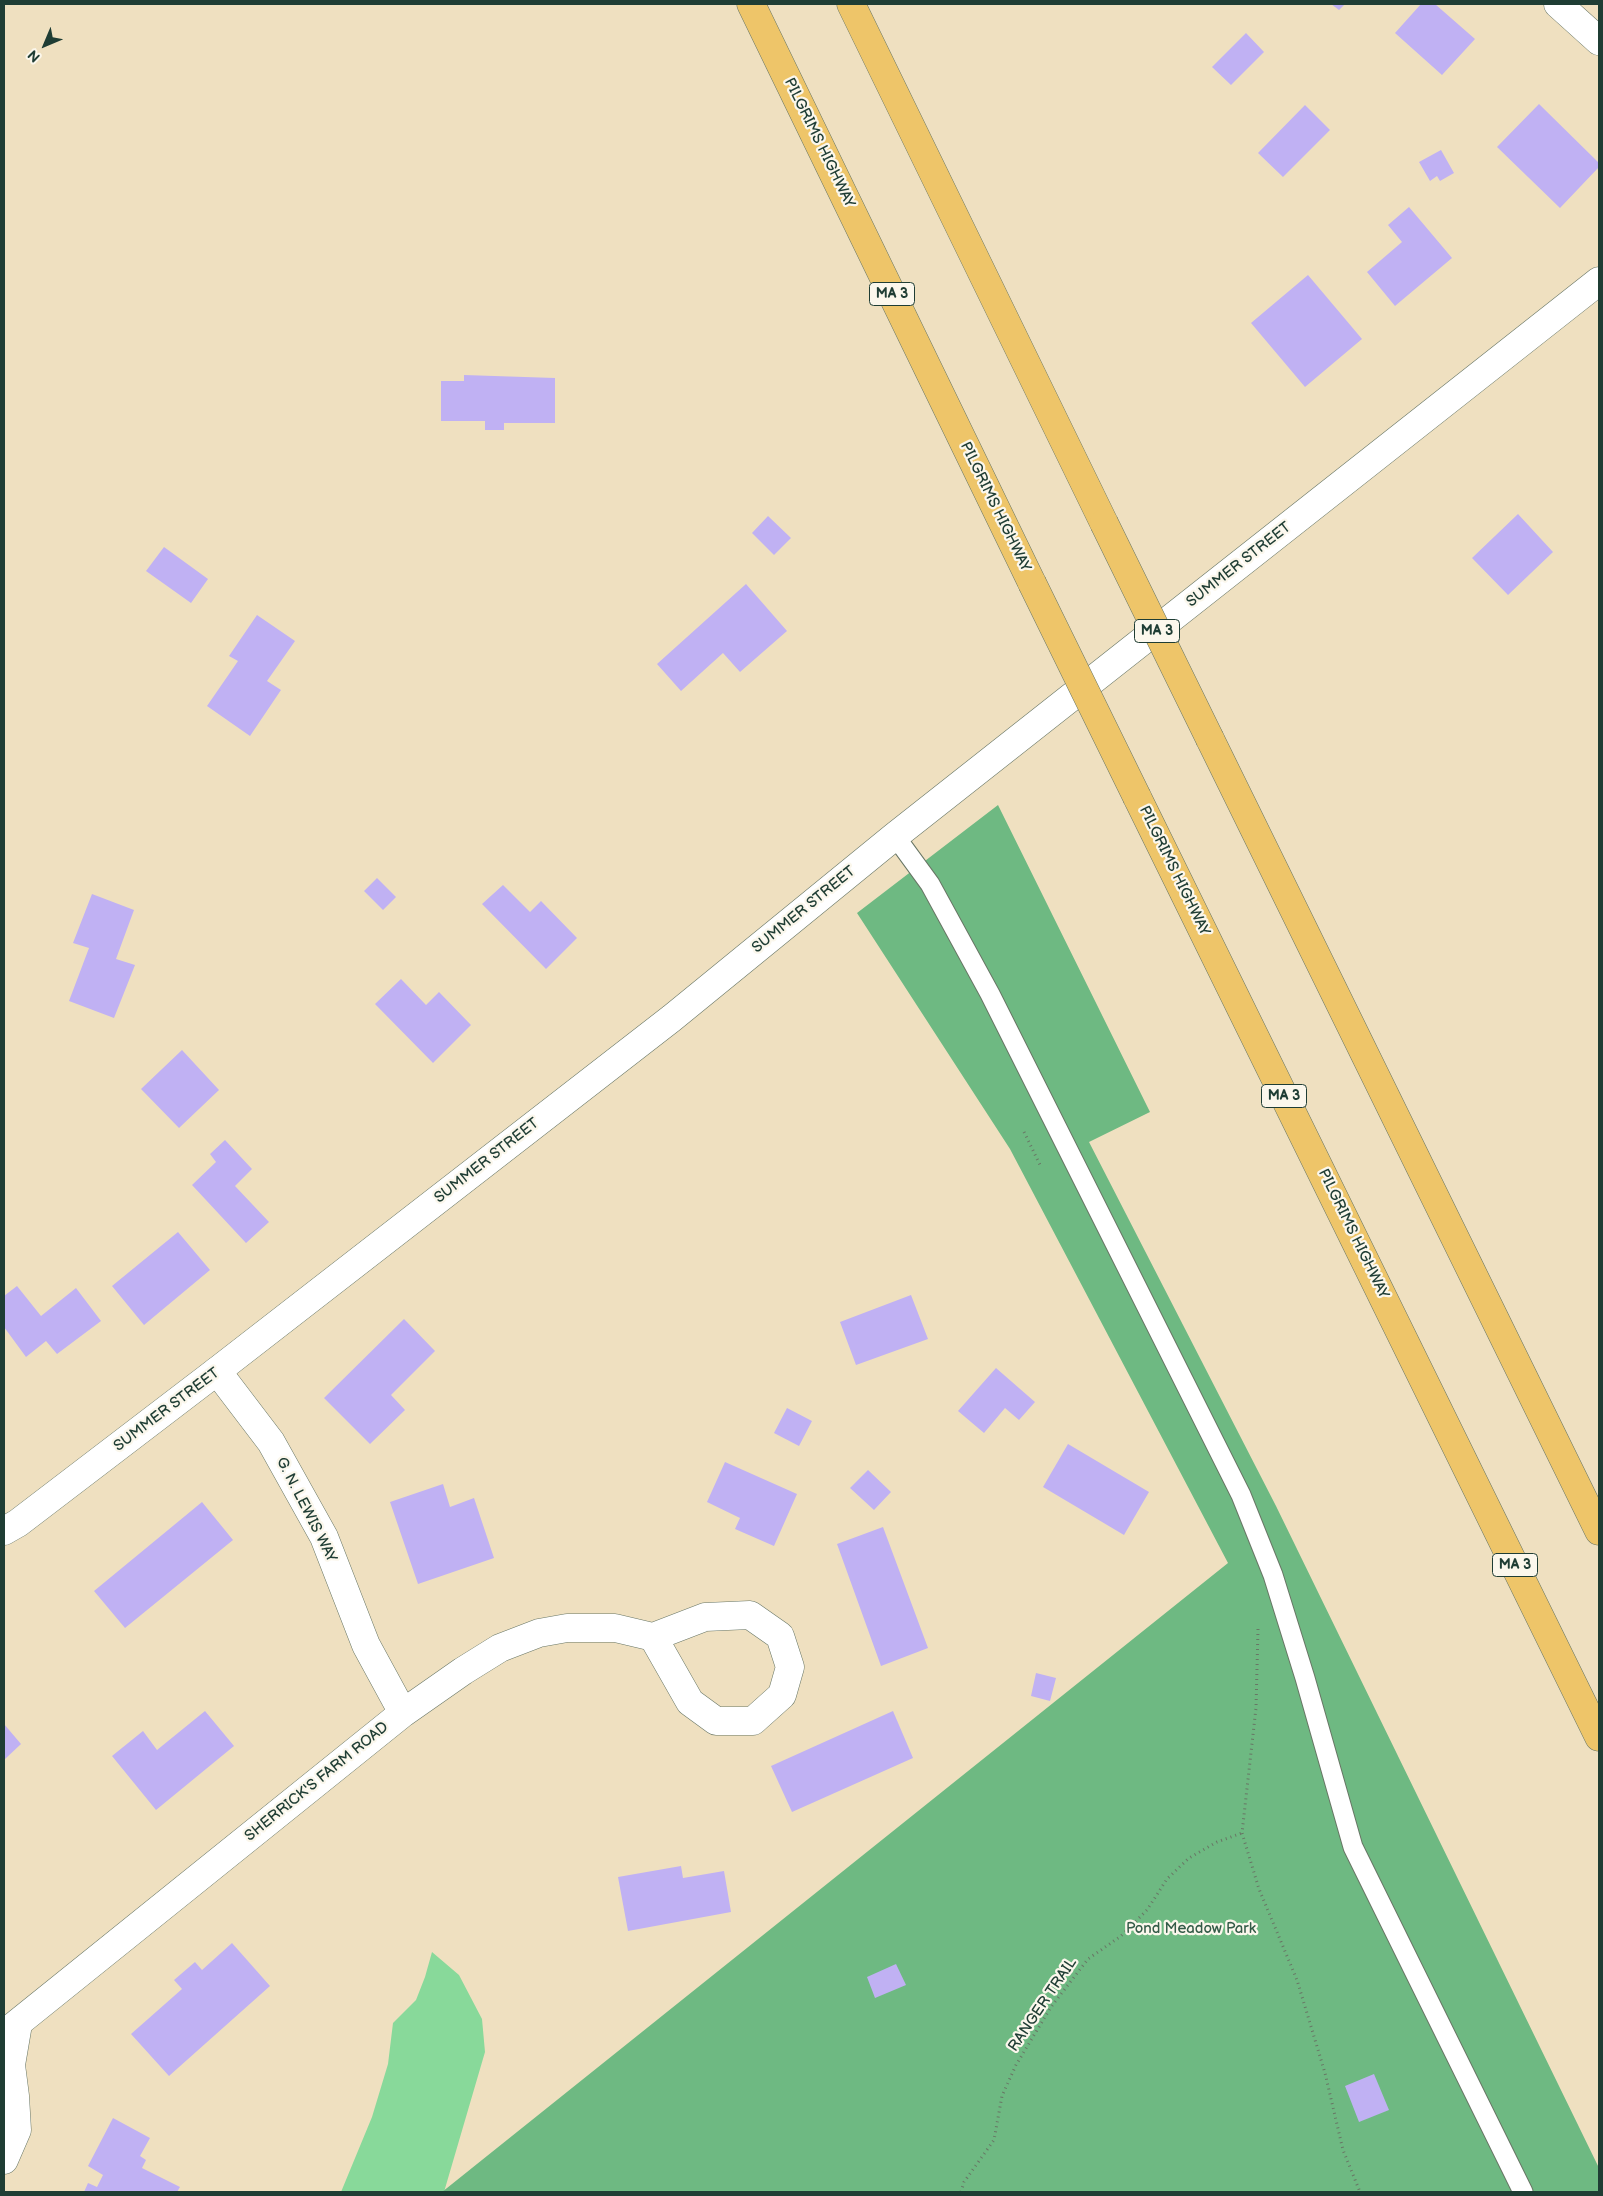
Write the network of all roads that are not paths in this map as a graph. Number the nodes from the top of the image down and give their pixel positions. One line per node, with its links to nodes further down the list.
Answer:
1 (751, 4): 12 (highway, PILGRIMS HIGHWAY / MA 3, bridge)
2 (851, 4): 9 (highway, MA 3, bridge)
3 (1558, 4): 4 (street)
4 (1599, 41)
5 (1599, 281): 6 (street, SUMMER STREET)
6 (895, 836): 7 (street, SUMMER STREET); 15 (lane)
7 (218, 1371): 8 (street, SUMMER STREET); 11 (street, G. N. LEWIS WAY)
8 (8, 1530)
9 (1599, 1531)
10 (653, 1637): 10 (street); 11 (street, SHERRICK'S FARM ROAD)
11 (402, 1712): 13 (street, SHERRICK'S FARM ROAD)
12 (1599, 1737)
13 (11, 2029): 14 (street, SHERRICK'S FARM ROAD)
14 (4, 2160)
15 (1523, 2192)

